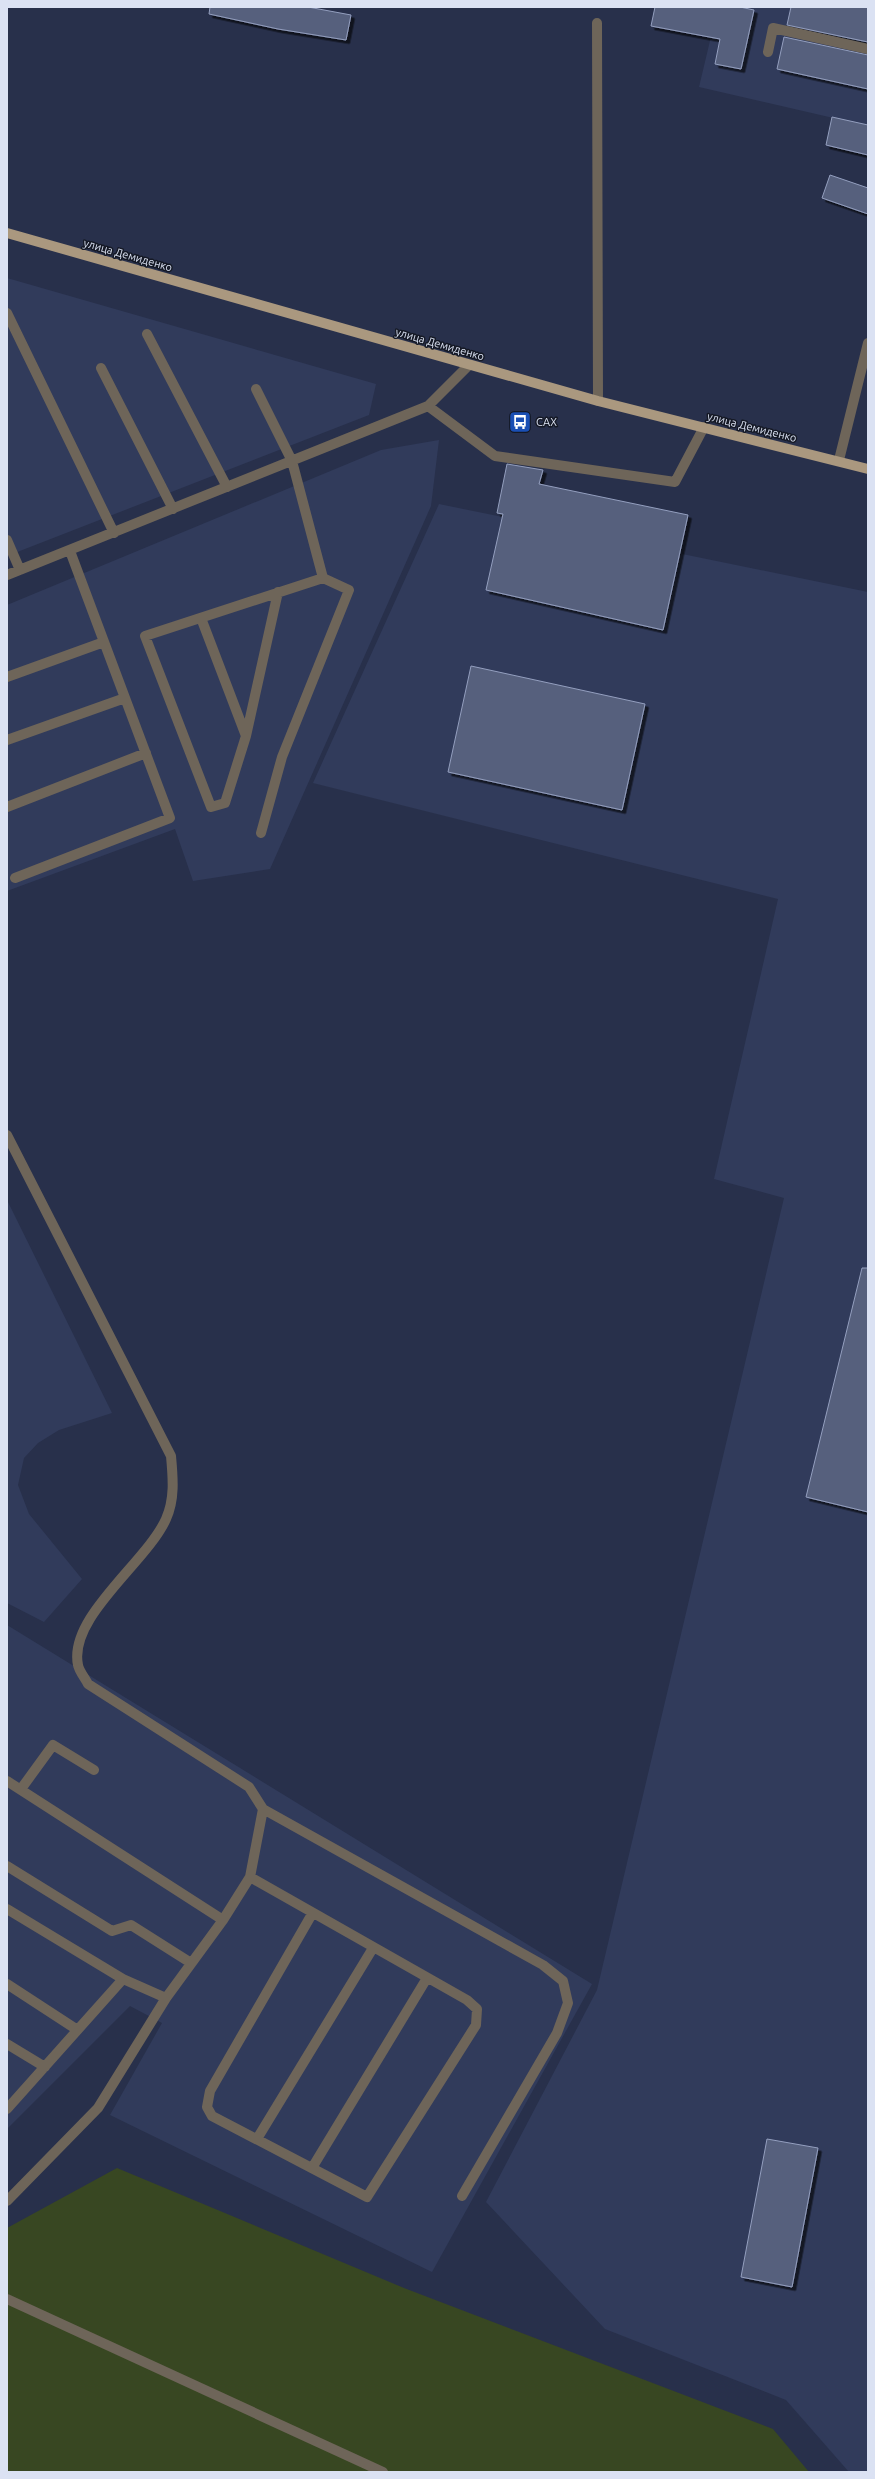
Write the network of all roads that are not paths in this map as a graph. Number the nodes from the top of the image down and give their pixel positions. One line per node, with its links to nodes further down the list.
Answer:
1 (597, 23): 11 (street)
2 (868, 49): 3 (street)
3 (768, 52)
4 (7, 233): 8 (main road, улица Демиденко)
5 (7, 313): 19 (street)
6 (147, 334): 17 (street)
7 (868, 342): 14 (street)
8 (469, 364): 11 (main road, улица Демиденко); 12 (street)
9 (101, 368): 18 (street)
10 (256, 389): 15 (street)
11 (598, 401): 13 (main road, улица Демиденко)
12 (428, 406): 13 (street); 15 (street)
13 (704, 427): 14 (main road, улица Демиденко)
14 (839, 460): 16 (main road, улица Демиденко)
15 (292, 461): 17 (street); 24 (street)
16 (868, 469)
17 (227, 487): 18 (street)
18 (173, 509): 19 (street)
19 (114, 533): 21 (street)
20 (7, 540): 22 (street)
21 (70, 551): 22 (street); 27 (street)
22 (20, 570): 23 (street)
23 (7, 575)
24 (323, 578): 25 (street); 34 (street)
25 (278, 592): 26 (street); 30 (street)
26 (201, 618): 30 (street); 30 (street)
27 (104, 642): 28 (street); 29 (street)
28 (7, 677)
29 (125, 698): 31 (street); 32 (street)
30 (246, 736)
31 (7, 740)
32 (146, 754): 33 (street); 35 (street)
33 (7, 807)
34 (261, 833)
35 (15, 878)
36 (7, 1135): 40 (street)
37 (94, 1770): 39 (street)
38 (7, 1781): 39 (street)
39 (21, 1790): 45 (street)
40 (263, 1809): 42 (street); 58 (street)
41 (7, 1866): 47 (street)
42 (250, 1877): 44 (street); 45 (street)
43 (7, 1909): 49 (street)
44 (312, 1914): 46 (street); 56 (street)
45 (223, 1920): 47 (street)
46 (373, 1948): 48 (street); 56 (street)
47 (191, 1963): 51 (street)
48 (427, 1978): 57 (street); 57 (street)
49 (123, 1979): 51 (street); 52 (street)
50 (7, 1984): 52 (street)
51 (166, 1998): 59 (street)
52 (76, 2029): 54 (street)
53 (7, 2044): 54 (street)
54 (45, 2067): 55 (street)
55 (7, 2109)
56 (257, 2139): 57 (street)
57 (312, 2168)
58 (462, 2196)
59 (7, 2200)
60 (7, 2299): 61 (street)
61 (383, 2472)

